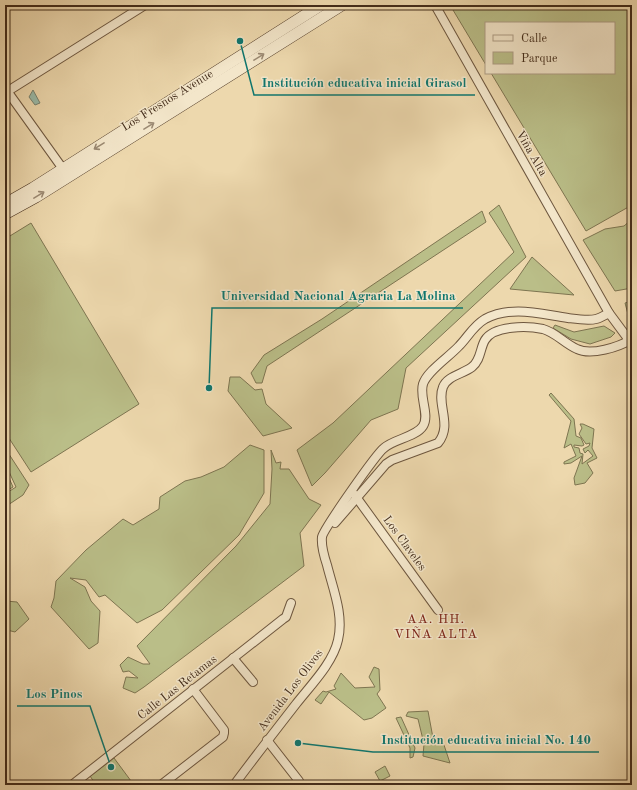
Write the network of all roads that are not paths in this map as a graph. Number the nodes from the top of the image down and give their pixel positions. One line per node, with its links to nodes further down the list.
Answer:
1 (145, 5): 5 (street)
2 (321, 5): 6 (main road, Los Fresnos Avenue, one-way to 6)
3 (342, 5): 8 (main road, Los Fresnos Avenue, one-way to 3)
4 (435, 5): 9 (street, Viña Alta)
5 (6, 89): 6 (street)
6 (63, 169): 7 (main road, Los Fresnos Avenue)
7 (5, 204)
8 (5, 214)
9 (609, 313): 10 (street, Viña Alta); 11 (street, Avenida Los Olivos)
10 (631, 342): 11 (street)
11 (354, 494): 13 (street, Los Claveles); 17 (street, Avenida Los Olivos)
12 (291, 603): 14 (street, Calle Las Retamas)
13 (438, 610)
14 (233, 658): 15 (street); 16 (street, Calle Las Retamas)
15 (253, 682)
16 (193, 689): 18 (street, Calle Las Retamas); 19 (street)
17 (267, 740): 20 (street, Avenida Los Olivos); 21 (street)
18 (72, 785)
19 (161, 785)
20 (234, 785)
21 (300, 785)

